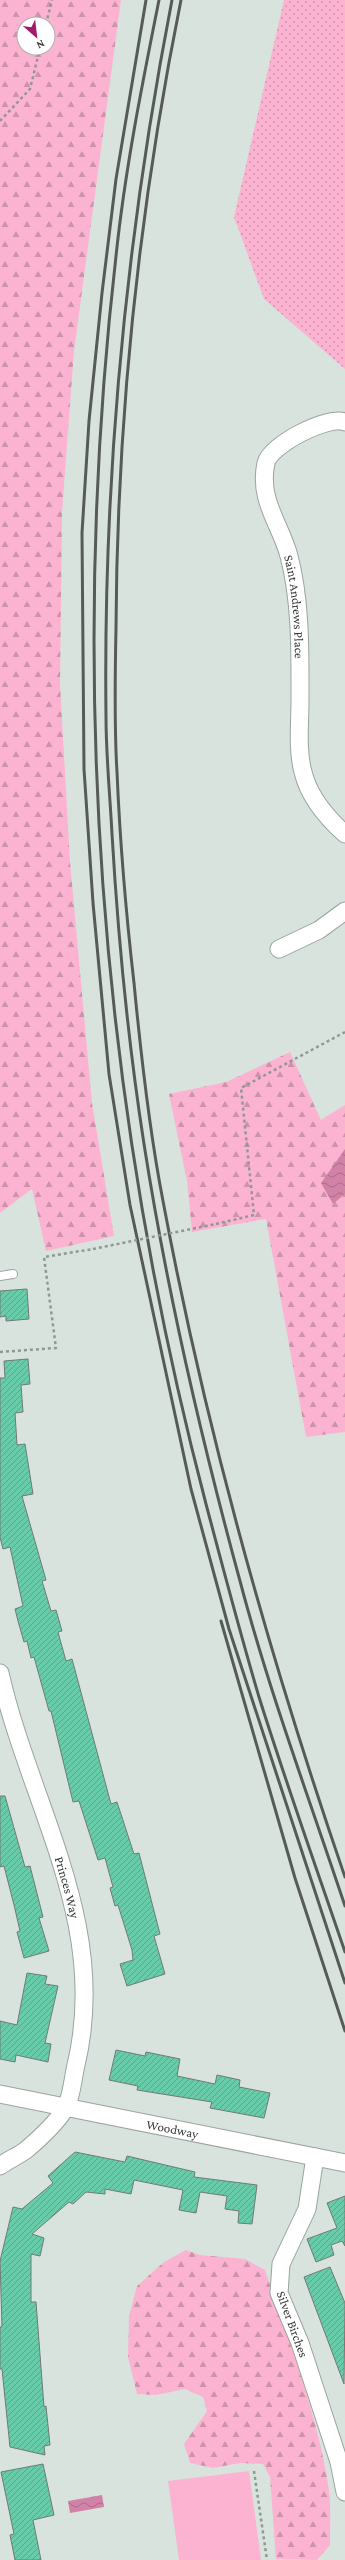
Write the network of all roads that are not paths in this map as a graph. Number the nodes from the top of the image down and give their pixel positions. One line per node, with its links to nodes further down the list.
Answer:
1 (345, 422): 2 (street, Saint Andrews Place)
2 (345, 834)
3 (345, 911): 4 (street)
4 (279, 949)
5 (14, 1274): 6 (lane)
6 (0, 1276)
7 (0, 1673): 8 (street, Princes Way)
8 (5, 1717): 10 (street, Princes Way)
9 (0, 2094): 10 (street, Woodway)
10 (66, 2108): 11 (street, Woodway); 13 (street)
11 (314, 2158): 12 (street, Woodway); 14 (street, Silver Birches)
12 (345, 2163)
13 (0, 2166)
14 (345, 2492)

